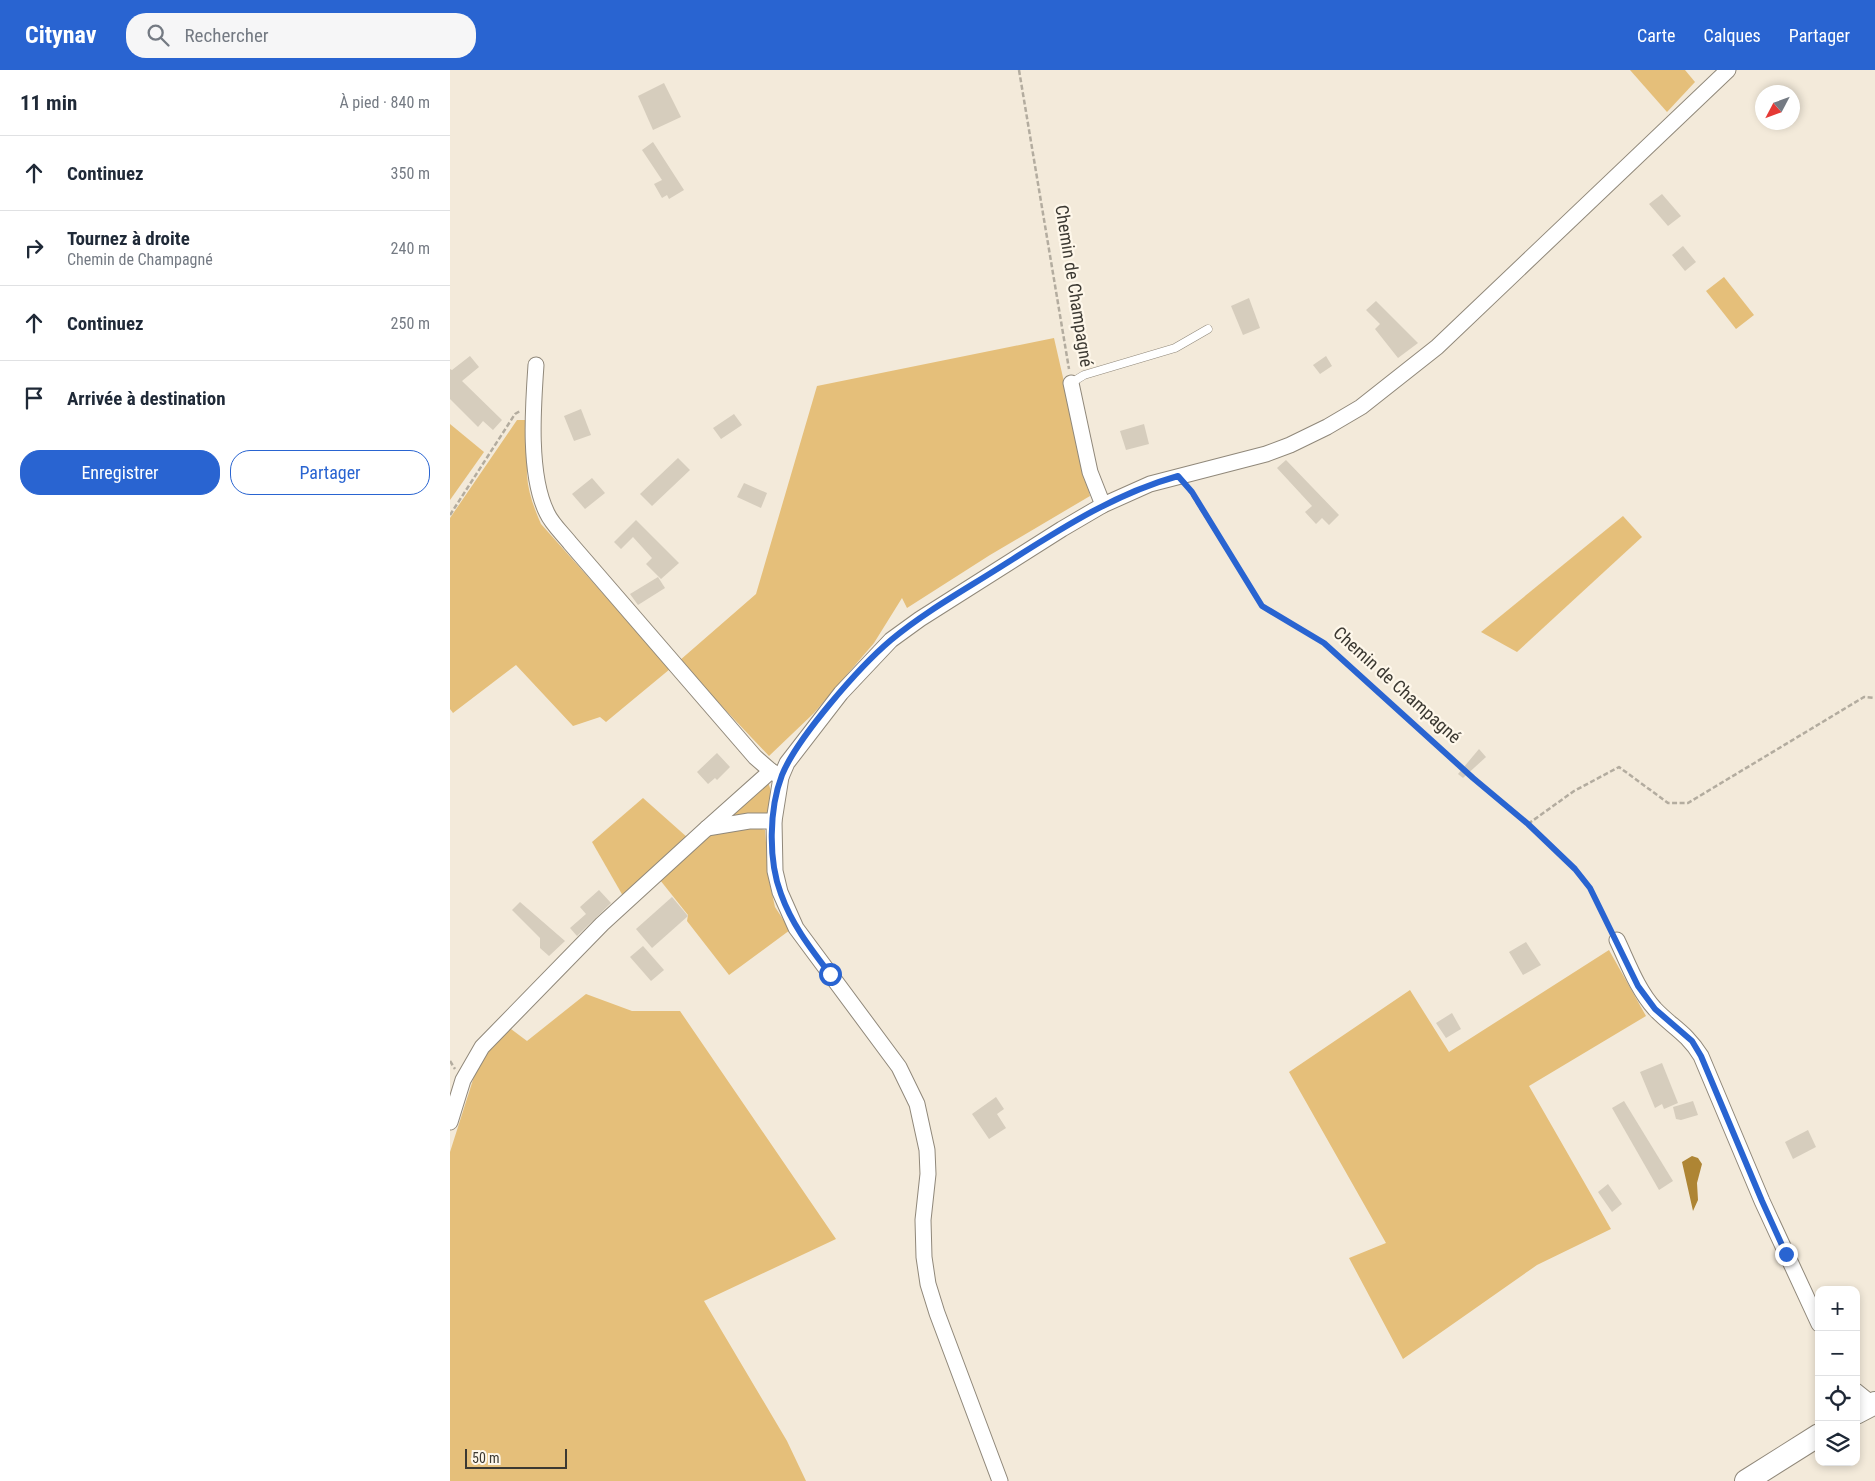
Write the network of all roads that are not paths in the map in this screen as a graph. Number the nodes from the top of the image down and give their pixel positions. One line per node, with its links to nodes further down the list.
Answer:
1 (1728, 70): 5 (street)
2 (1208, 329): 4 (lane)
3 (536, 365): 6 (street)
4 (1071, 383): 5 (street, Chemin de Champagné)
5 (1103, 505): 6 (street)
6 (776, 774): 7 (street); 8 (street)
7 (774, 821): 8 (street); 13 (street)
8 (707, 828): 10 (street)
9 (1616, 940): 11 (street)
10 (450, 1122)
11 (1815, 1315)
12 (1815, 1438): 14 (street)
13 (1000, 1481)
14 (1746, 1481)

